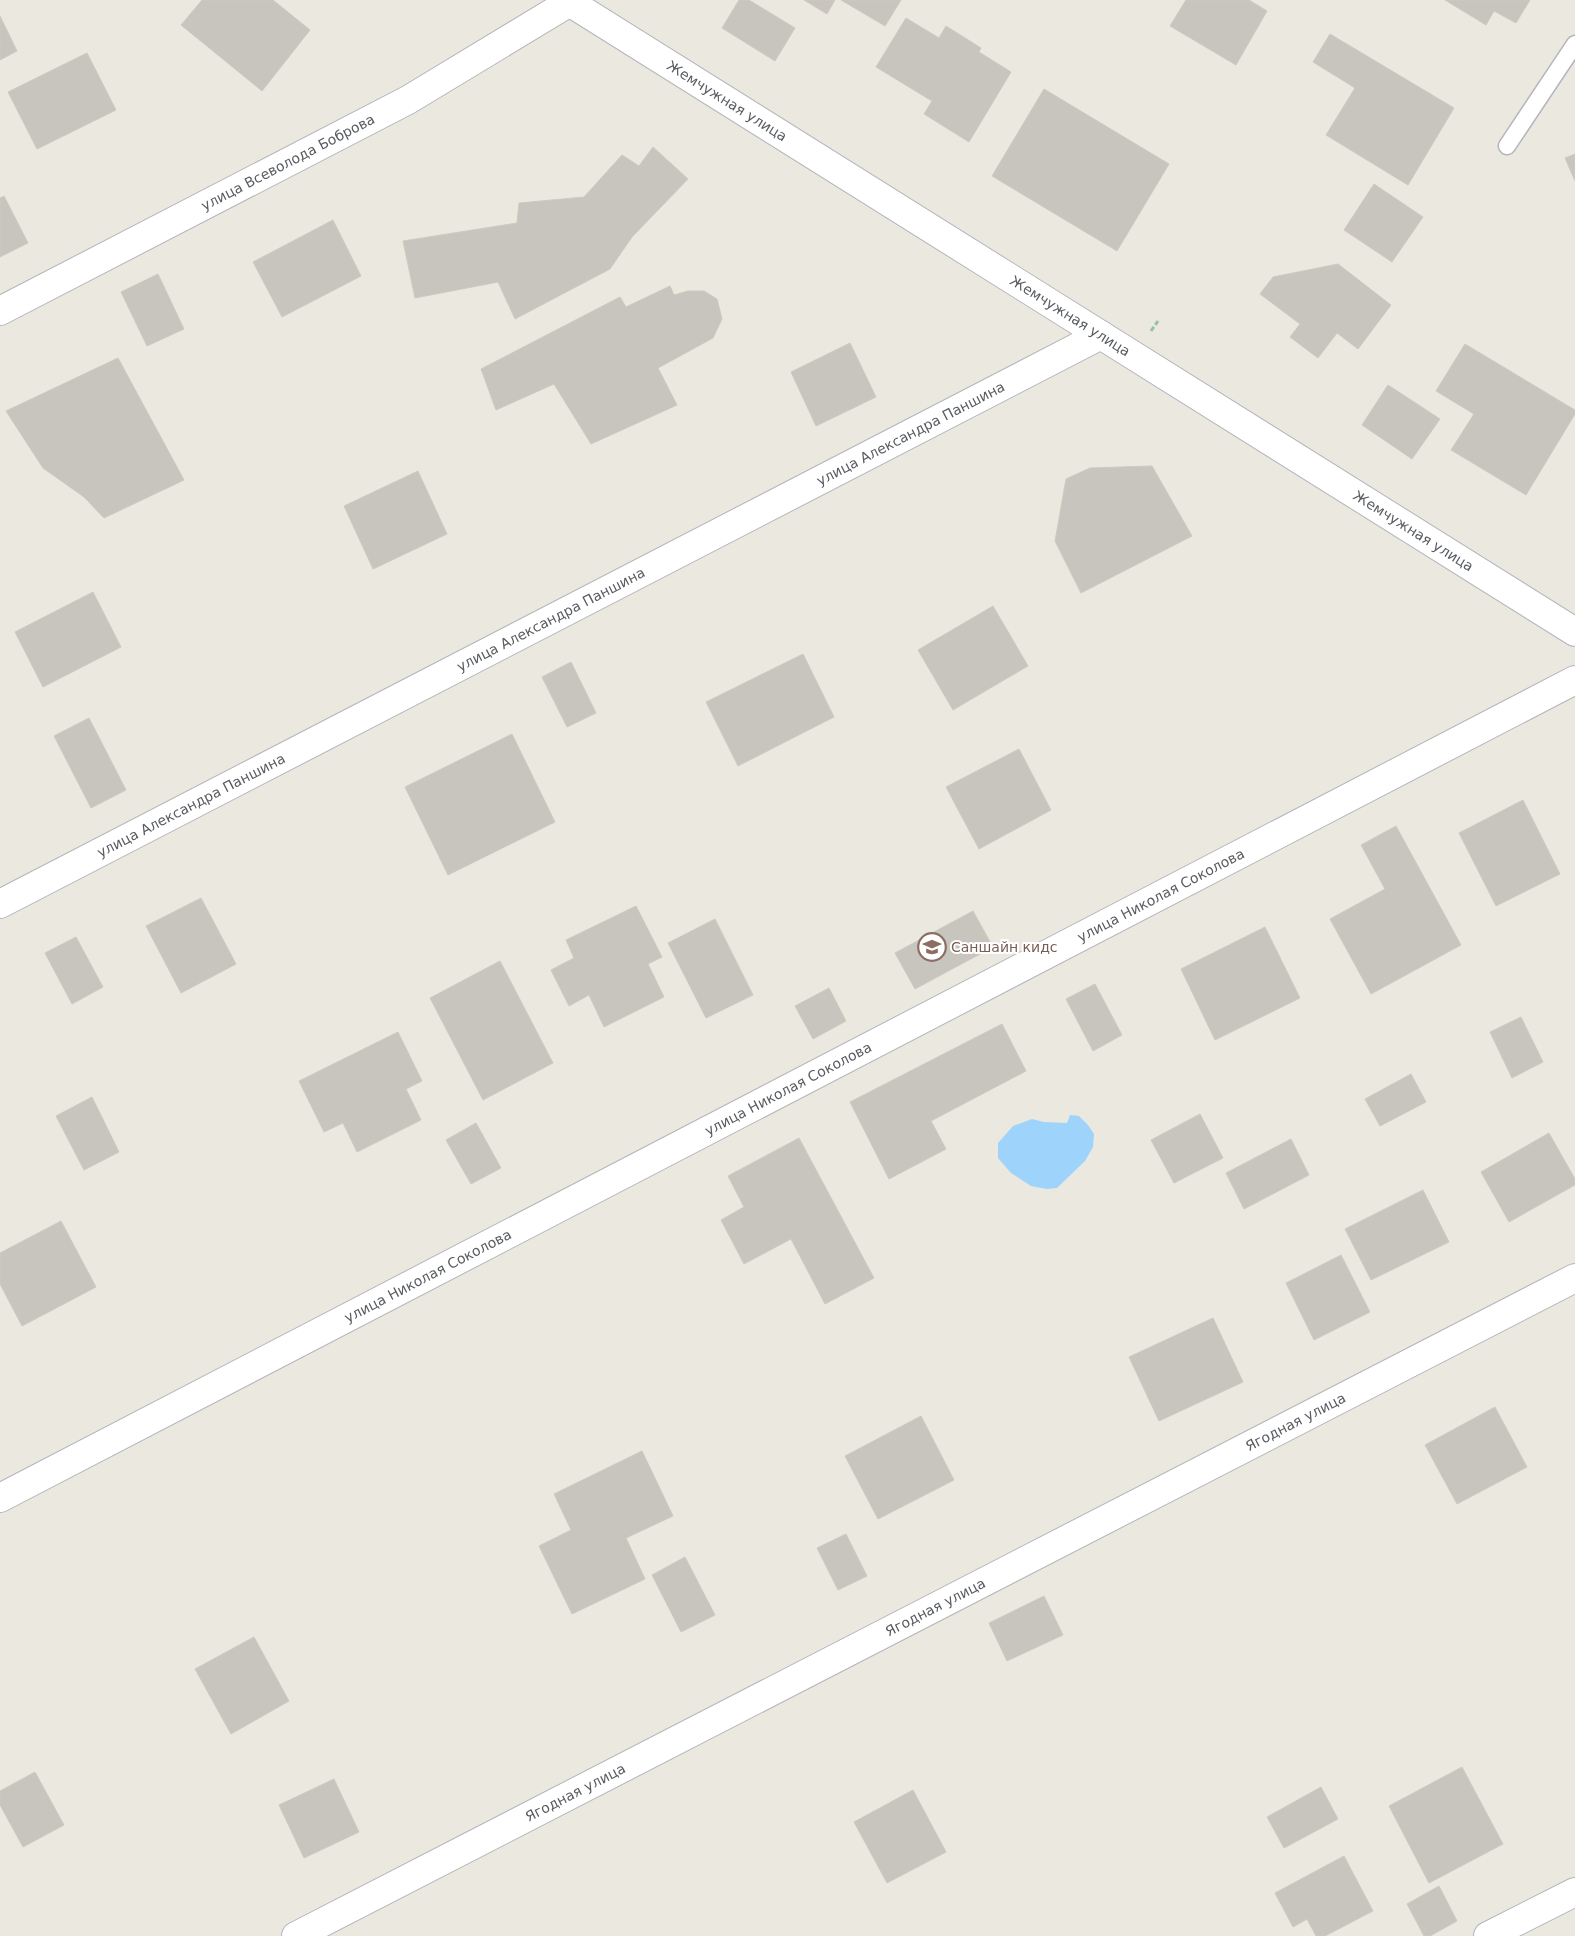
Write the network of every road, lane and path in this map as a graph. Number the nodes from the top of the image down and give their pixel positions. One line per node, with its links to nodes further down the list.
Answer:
1 (568, 1): 4 (street, улица Всеволода Боброва); 5 (street, Жемчужная улица)
2 (1575, 44): 3 (lane)
3 (1507, 146)
4 (0, 311)
5 (1101, 335): 6 (street, Жемчужная улица); 8 (street, улица Александра Паншина)
6 (1575, 632)
7 (1575, 680): 10 (street, улица Николая Соколова)
8 (0, 904)
9 (1575, 1278): 12 (street, Ягодная улица)
10 (0, 1498)
11 (1575, 1892): 13 (street)
12 (296, 1936)
13 (1488, 1936)

